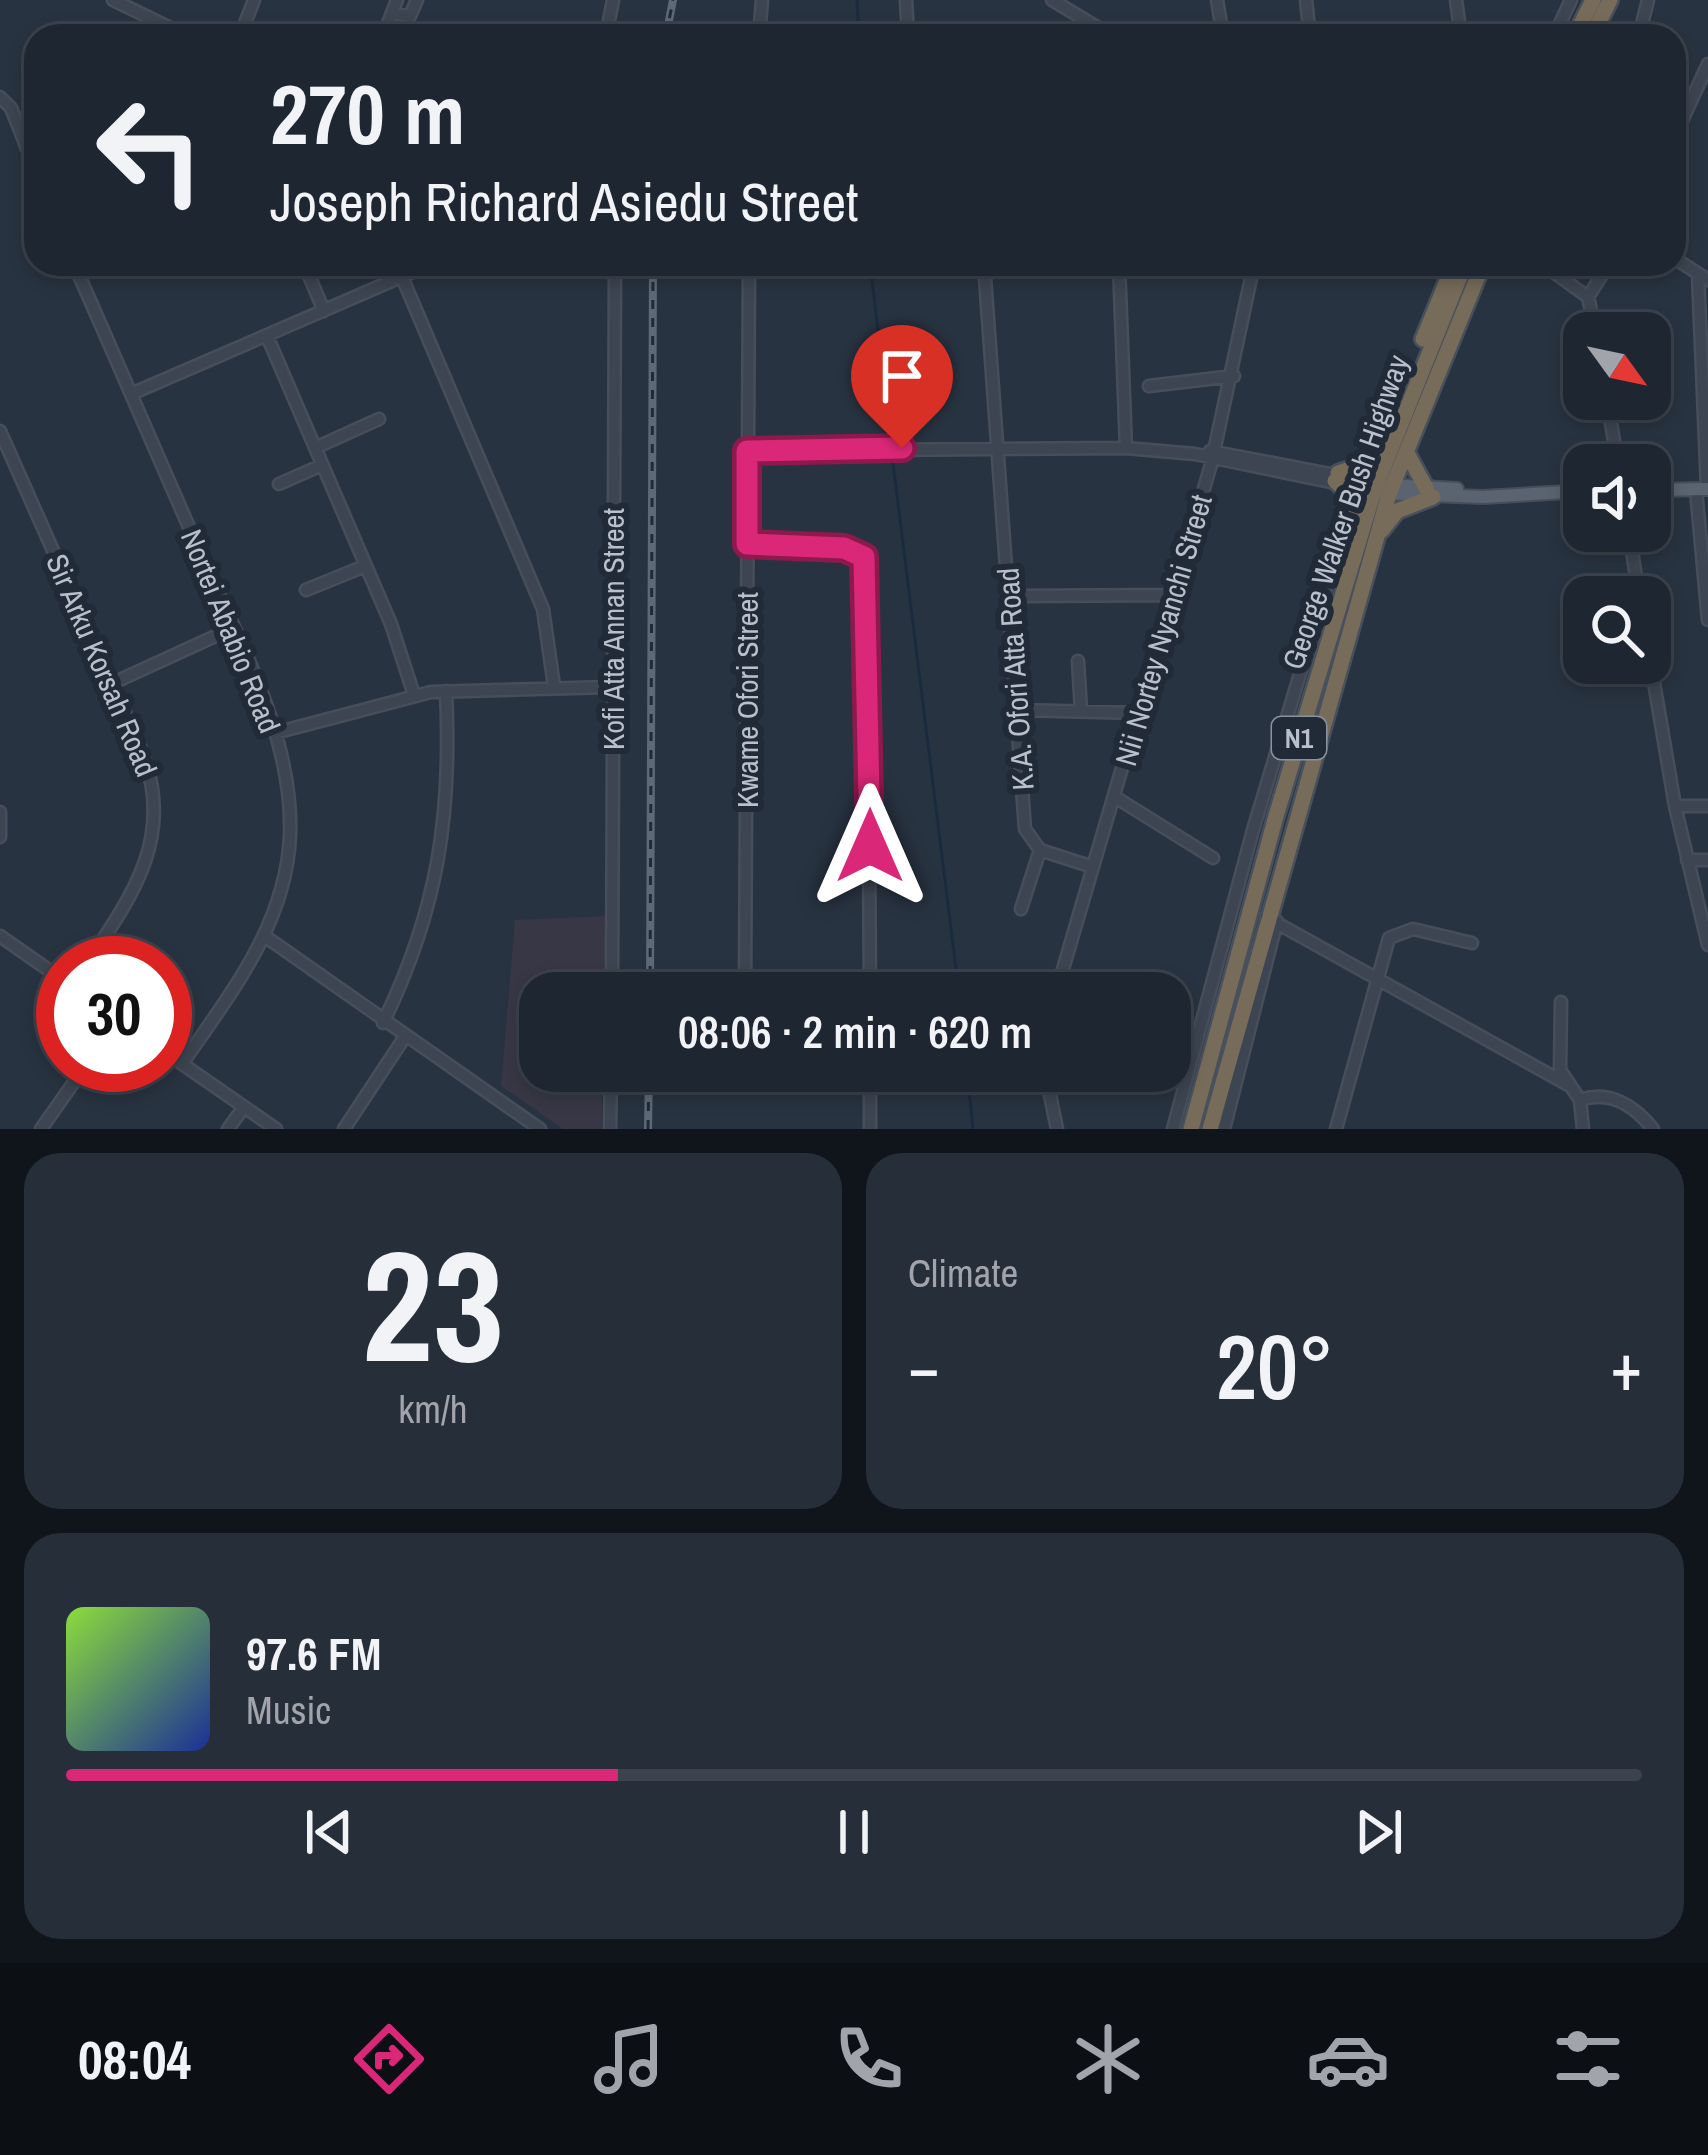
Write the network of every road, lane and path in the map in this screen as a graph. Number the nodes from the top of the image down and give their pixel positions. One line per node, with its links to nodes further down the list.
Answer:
1 (112, 0): 6 (street)
2 (397, 0): 5 (street)
3 (417, 0): 5 (street)
4 (1052, 0): 8 (street)
5 (392, 13): 7 (street)
6 (162, 24)
7 (388, 24)
8 (1092, 24)
9 (1708, 64): 11 (street)
10 (0, 97): 12 (street)
11 (1686, 112)
12 (14, 118): 13 (street); 14 (street)
13 (0, 123)
14 (24, 142)
15 (79, 276): 36 (street, Nortei Ababio Road)
16 (309, 276): 30 (street)
17 (615, 276): 68 (street, Kofi Atta Annan Street)
18 (748, 276): 44 (street, Kwame Ofori Street)
19 (985, 276): 40 (street, K.A. Ofori Atta Road)
20 (1119, 276): 42 (street)
21 (1252, 276): 33 (street, Nii Nortey Nyanchi Street)
22 (1449, 276): 35 (highway)
23 (1460, 276): 35 (highway, George Walker Bush Highway / N1)
24 (1478, 276): 43 (highway, George Walker Bush Highway / N1)
25 (1559, 276): 29 (street)
26 (1601, 276): 29 (street)
27 (402, 277): 30 (street); 67 (street)
28 (1703, 278): 51 (street)
29 (1588, 297): 31 (street)
30 (324, 311): 32 (street)
31 (1591, 312)
32 (267, 336): 36 (street); 41 (street)
33 (1234, 376): 34 (street); 45 (street, Nii Nortey Nyanchi Street)
34 (1149, 386)
35 (1413, 389): 37 (highway, George Walker Bush Highway / N1)
36 (130, 394): 63 (street, Nortei Ababio Road)
37 (1401, 418): 47 (highway); 49 (highway, George Walker Bush Highway / N1)
38 (379, 419): 41 (street)
39 (0, 431): 65 (street, Sir Arku Korsah Road)
40 (996, 447): 42 (street); 44 (street); 61 (street, K.A. Ofori Atta Road)
41 (314, 448): 46 (street)
42 (1126, 448): 45 (street)
43 (1407, 450): 49 (highway, George Walker Bush Highway / N1); 52 (highway)
44 (747, 451): 56 (street, Kwame Ofori Street)
45 (1214, 455): 47 (street); 60 (street, Nii Nortey Nyanchi Street)
46 (322, 465): 48 (street); 58 (street)
47 (1337, 477): 49 (street); 54 (highway)
48 (279, 484)
49 (1383, 489): 52 (main road); 55 (highway, George Walker Bush Highway / N1); 57 (highway, George Walker Bush Highway / N1)
50 (1671, 490): 51 (main road)
51 (1704, 490): 62 (street)
52 (1429, 492): 53 (main road); 57 (highway)
53 (1563, 492)
54 (1353, 497): 55 (highway); 118 (street)
55 (1361, 532): 119 (highway, George Walker Bush Highway / N1)
56 (747, 544): 94 (street, Kwame Ofori Street); 95 (street)
57 (1372, 548): 86 (highway, George Walker Bush Highway / N1)
58 (365, 566): 59 (street); 70 (street)
59 (306, 590)
60 (1175, 595): 61 (street); 73 (street, Nii Nortey Nyanchi Street)
61 (1008, 596): 71 (street, K.A. Ofori Atta Road)
62 (1708, 620)
63 (232, 628): 65 (street); 74 (street, Nortei Ababio Road)
64 (1078, 661): 72 (street)
65 (113, 682): 88 (street, Sir Arku Korsah Road)
66 (1654, 684): 76 (street)
67 (554, 686): 68 (street); 69 (street)
68 (611, 687): 93 (street, Kofi Atta Annan Street)
69 (446, 691): 70 (street); 99 (street)
70 (414, 695): 74 (street)
71 (1017, 710): 72 (street); 80 (street, K.A. Ofori Atta Road)
72 (1082, 712): 73 (street)
73 (1141, 713): 75 (street, Nii Nortey Nyanchi Street)
74 (275, 733): 89 (street, Nortei Ababio Road)
75 (1115, 797): 81 (street); 84 (street, Nii Nortey Nyanchi Street)
76 (1675, 806): 77 (street); 82 (street)
77 (1708, 806)
78 (0, 812): 79 (street)
79 (0, 837)
80 (1040, 850): 84 (street); 85 (street)
81 (1213, 858)
82 (1687, 860): 83 (street); 91 (street)
83 (1708, 860)
84 (1093, 867): 96 (street, Nii Nortey Nyanchi Street)
85 (1021, 910)
86 (1272, 919): 97 (street); 120 (highway, N1); 121 (street)
87 (0, 936): 92 (street)
88 (106, 936)
89 (266, 937): 99 (street); 101 (street, Nortei Ababio Road)
90 (1472, 943): 97 (street)
91 (1708, 945)
92 (36, 961)
93 (612, 972)
94 (746, 972)
95 (870, 972)
96 (1062, 972)
97 (1380, 977): 103 (street); 122 (street)
98 (1561, 1002): 103 (street)
99 (383, 1023): 100 (street)
100 (404, 1038): 113 (street); 114 (street)
101 (192, 1049)
102 (192, 1071): 109 (street)
103 (1570, 1086): 108 (street)
104 (67, 1092): 110 (street)
105 (611, 1092): 115 (street)
106 (870, 1092): 116 (street)
107 (1049, 1092): 117 (street)
108 (1580, 1100): 123 (street); 124 (street)
109 (244, 1107): 111 (street); 112 (street)
110 (41, 1129)
111 (228, 1129)
112 (276, 1129)
113 (344, 1129)
114 (540, 1129)
115 (610, 1129)
116 (870, 1129)
117 (1058, 1129)
118 (1173, 1129)
119 (1191, 1129)
120 (1210, 1129)
121 (1225, 1129)
122 (1336, 1129)
123 (1583, 1129)
124 (1653, 1129)

